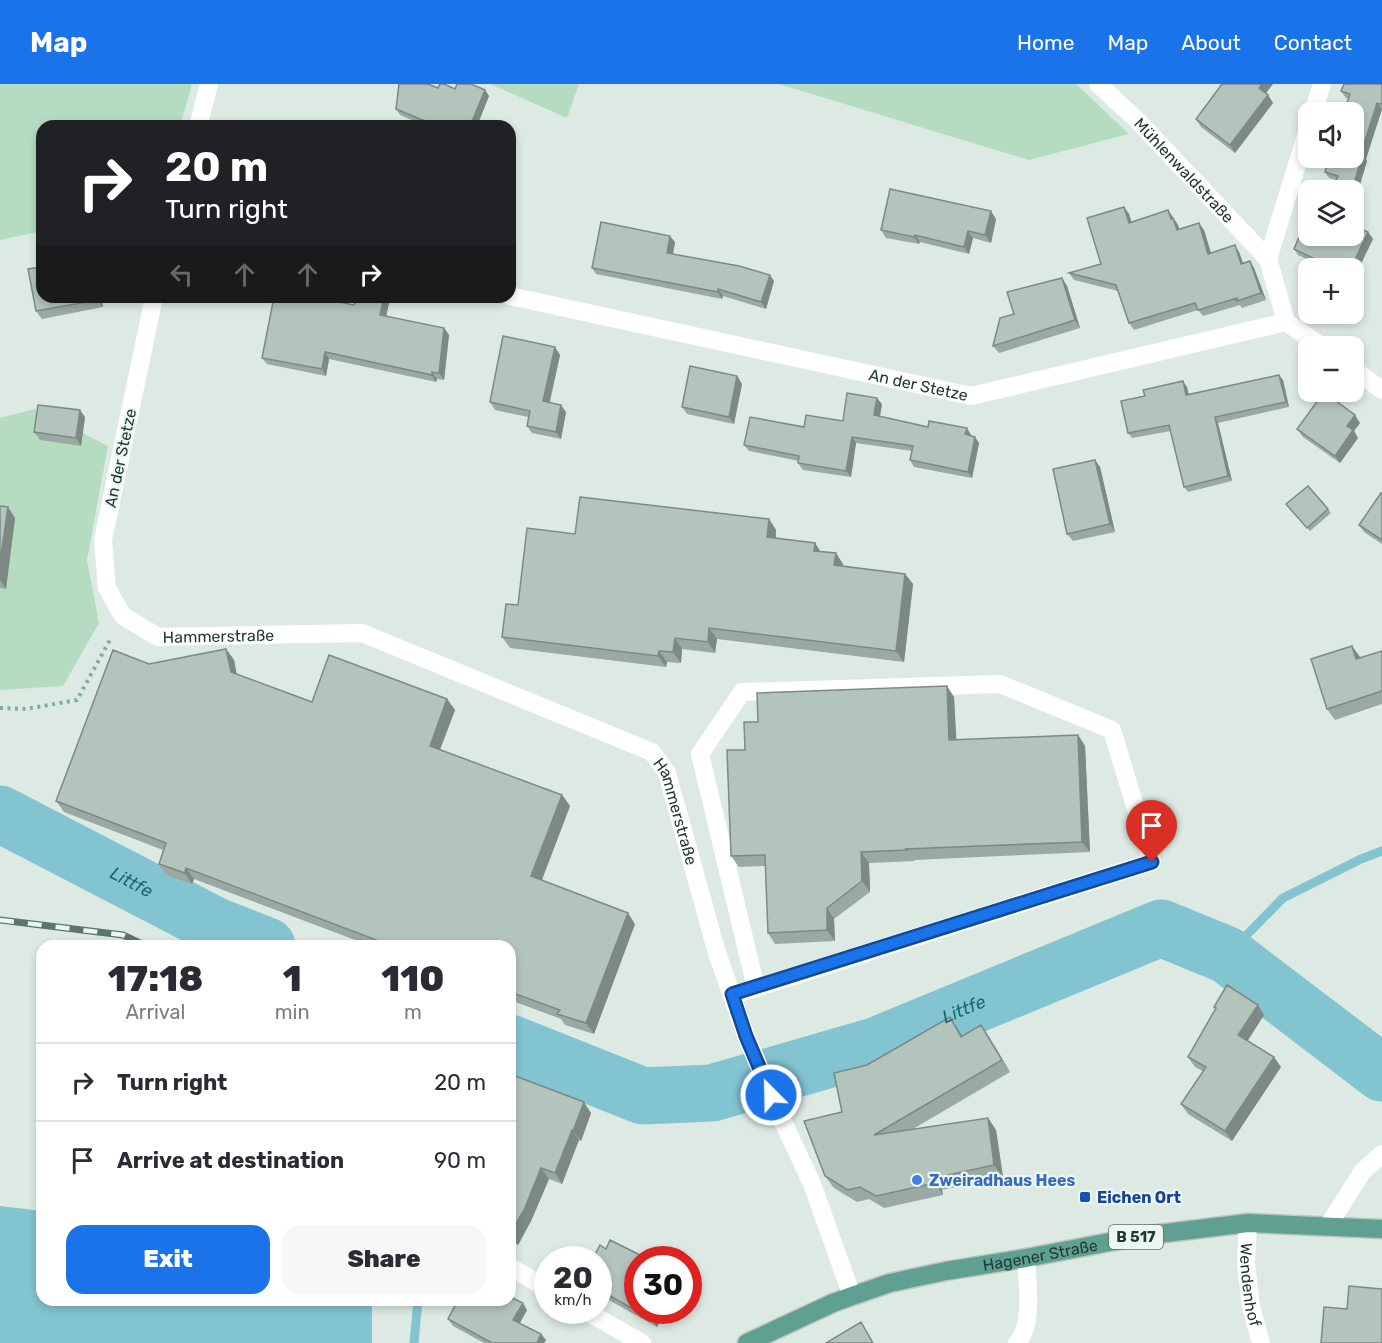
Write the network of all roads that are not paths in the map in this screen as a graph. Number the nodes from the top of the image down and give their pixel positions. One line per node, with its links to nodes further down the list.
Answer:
1 (209, 84): 5 (street)
2 (1098, 84): 7 (street, Mühlenwaldstraße)
3 (1322, 84): 4 (street)
4 (1316, 102)
5 (200, 120)
6 (1298, 162): 7 (street)
7 (1268, 259): 10 (street, Mühlenwaldstraße)
8 (516, 297): 10 (street, An der Stetze)
9 (153, 303): 14 (street, An der Stetze)
10 (1286, 322): 11 (street)
11 (1306, 336)
12 (1364, 377): 13 (street)
13 (1382, 390)
14 (123, 616): 16 (street, Hammerstraße)
15 (756, 988): 15 (street); 16 (street)
16 (732, 994): 24 (street, Hammerstraße)
17 (1382, 1154): 19 (street)
18 (1248, 1223): 19 (main road, Hagener Straße / B 517); 21 (main road, Hagener Straße / B 517); 29 (street, Wendenhof)
19 (1328, 1226): 20 (main road, Hagener Straße / B 517)
20 (1382, 1229)
21 (1026, 1258): 24 (main road, Hagener Straße / B 517); 28 (street)
22 (516, 1270): 23 (street)
23 (534, 1281)
24 (852, 1296): 27 (main road, Hagener Straße / B 517)
25 (609, 1324): 26 (street)
26 (642, 1343)
27 (747, 1343)
28 (1017, 1343)
29 (1261, 1343)

